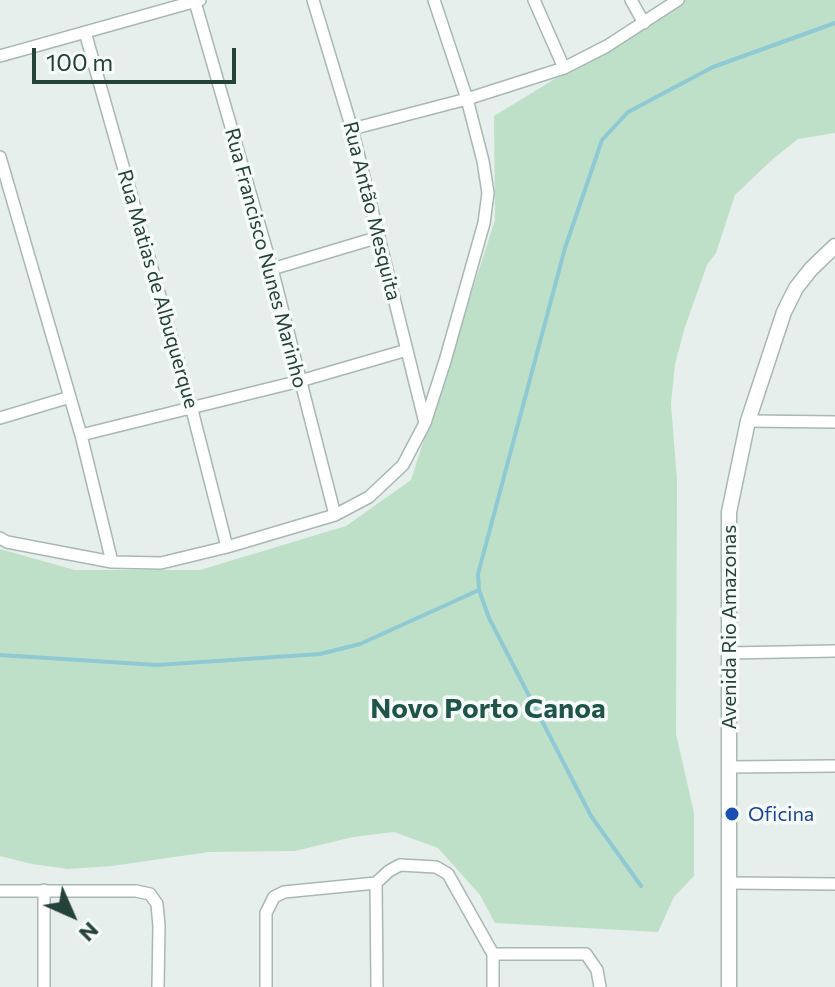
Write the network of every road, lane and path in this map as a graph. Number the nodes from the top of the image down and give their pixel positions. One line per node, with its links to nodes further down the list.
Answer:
1 (313, 0): 12 (street, Rua Antão Mesquita)
2 (434, 0): 11 (street)
3 (534, 0): 10 (street)
4 (631, 0): 7 (street)
5 (678, 0): 7 (street)
6 (198, 1): 8 (street); 16 (street, Rua Francisco Nunes Marinho)
7 (644, 23): 10 (street)
8 (85, 32): 9 (street); 20 (street, Rua Matias de Albuquerque)
9 (0, 56)
10 (564, 68): 11 (street)
11 (467, 99): 12 (street); 24 (street)
12 (352, 129): 14 (street, Rua Antão Mesquita)
13 (0, 157): 19 (street)
14 (379, 237): 16 (street); 17 (street, Rua Antão Mesquita)
15 (835, 246): 22 (street, Avenida Rio Amazonas)
16 (272, 269): 18 (street, Rua Francisco Nunes Marinho)
17 (407, 350): 18 (street); 24 (street, Rua Antão Mesquita)
18 (300, 381): 20 (street); 26 (street, Rua Francisco Nunes Marinho)
19 (70, 397): 21 (street); 25 (street)
20 (191, 406): 25 (street); 28 (street, Rua Matias de Albuquerque)
21 (0, 418)
22 (748, 421): 23 (street); 31 (street, Avenida Rio Amazonas)
23 (835, 422)
24 (425, 423): 26 (street)
25 (81, 435): 29 (street)
26 (335, 515): 28 (street)
27 (0, 538): 29 (street)
28 (227, 547): 29 (street)
29 (112, 562)
30 (835, 651): 31 (street)
31 (729, 653): 33 (street, Avenida Rio Amazonas)
32 (835, 766): 33 (street)
33 (729, 767): 35 (street, Avenida Rio Amazonas)
34 (376, 883): 39 (street); 42 (street); 43 (street)
35 (729, 883): 36 (street); 46 (street, Avenida Rio Amazonas)
36 (835, 884)
37 (44, 890): 38 (street); 40 (street); 41 (street)
38 (0, 891)
39 (493, 954): 44 (street); 45 (street)
40 (44, 987)
41 (158, 987)
42 (266, 987)
43 (377, 987)
44 (493, 987)
45 (600, 987)
46 (729, 987)

